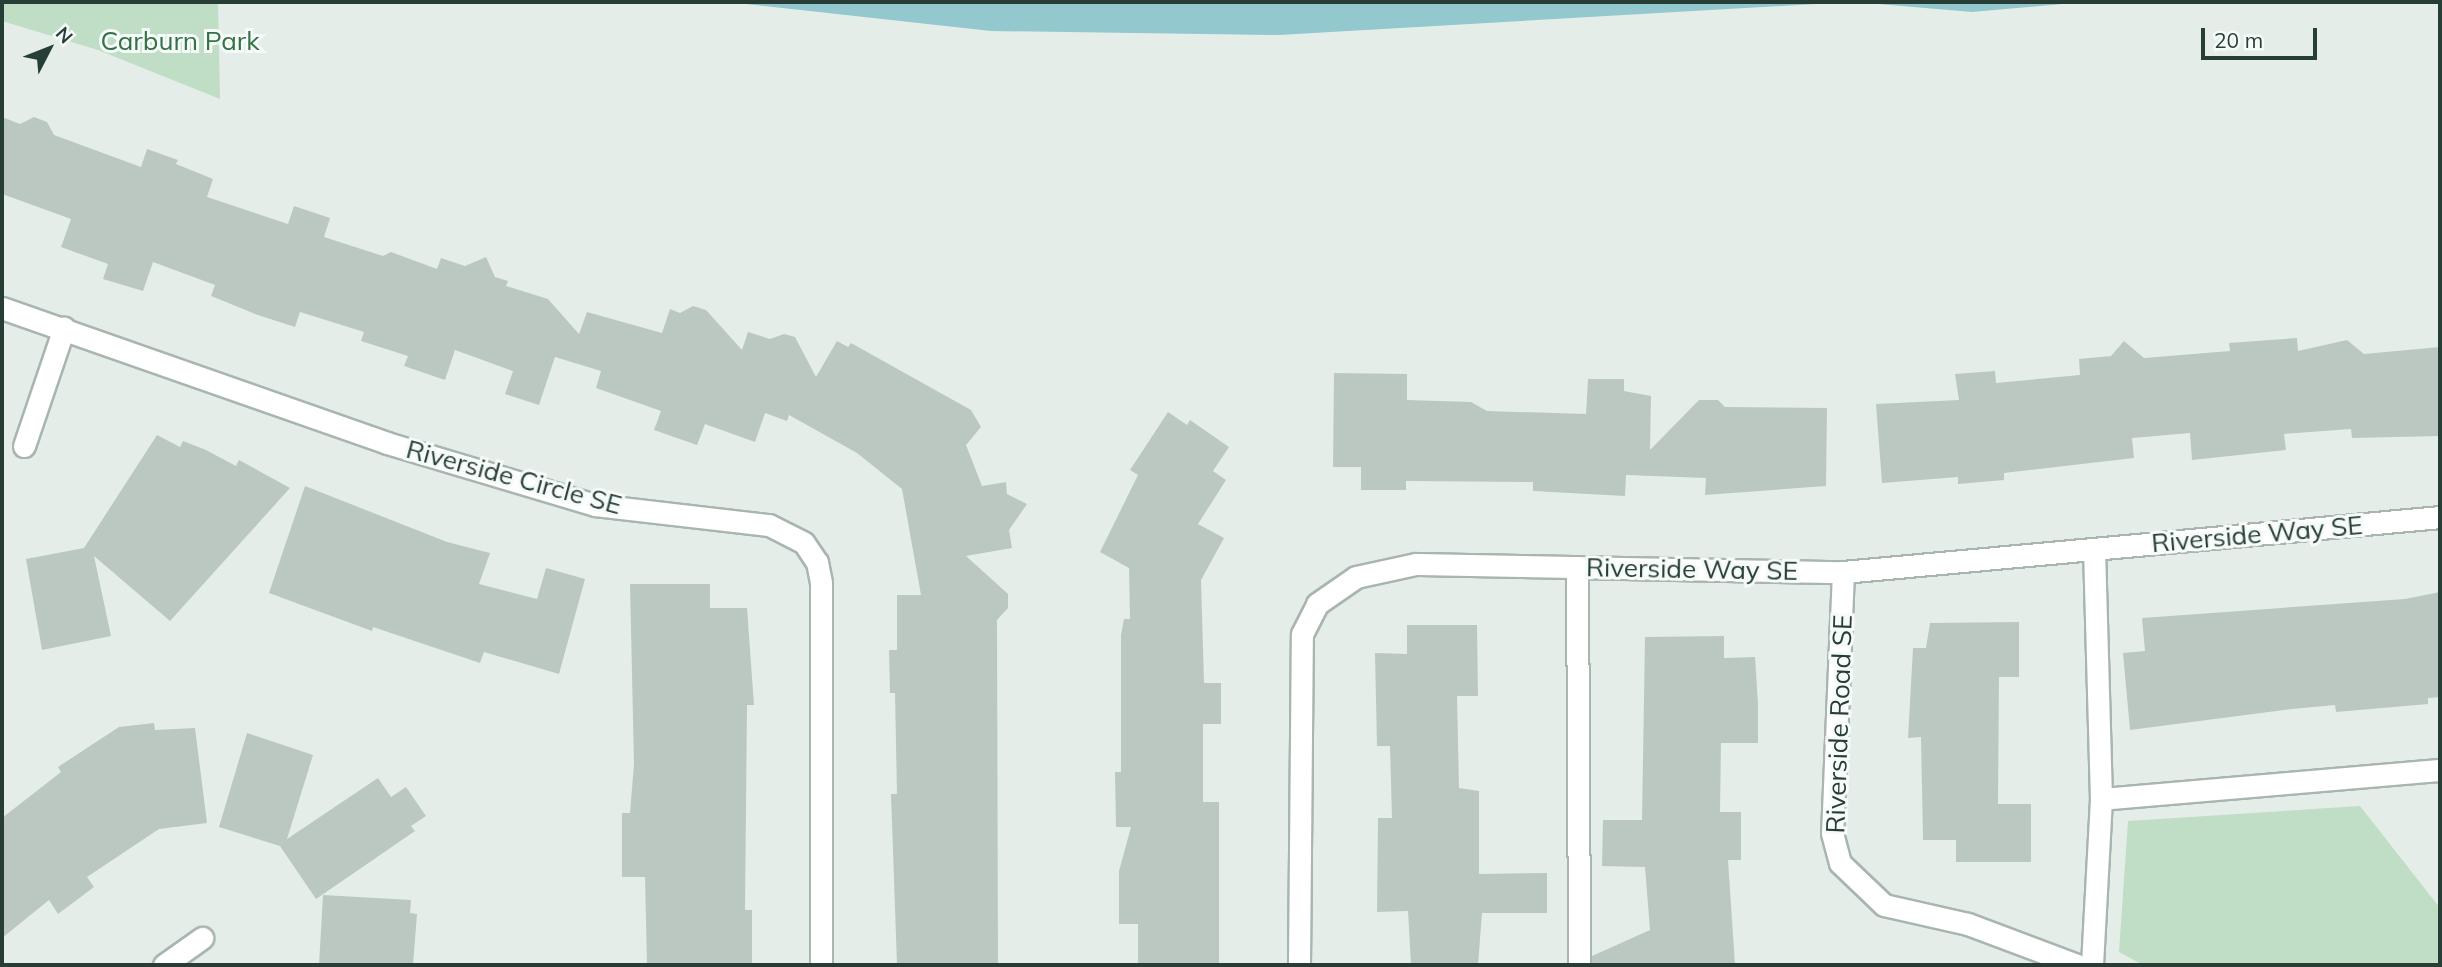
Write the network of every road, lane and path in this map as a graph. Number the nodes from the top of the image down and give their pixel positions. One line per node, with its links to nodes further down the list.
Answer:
1 (2, 308): 2 (street, Riverside Circle SE)
2 (64, 328): 3 (street); 12 (street, Riverside Circle SE)
3 (24, 446)
4 (2440, 517): 5 (street, Riverside Way SE)
5 (2094, 549): 7 (street, Riverside Way SE); 9 (street)
6 (1577, 567): 7 (street, Riverside Way SE); 13 (street, Riverside Way SE); 14 (street)
7 (1843, 572): 15 (street, Riverside Road SE)
8 (2440, 770): 9 (street)
9 (2101, 799): 16 (street)
10 (202, 938): 11 (street)
11 (164, 965)
12 (821, 965)
13 (1299, 965)
14 (1579, 965)
15 (2077, 965)
16 (2092, 965)

